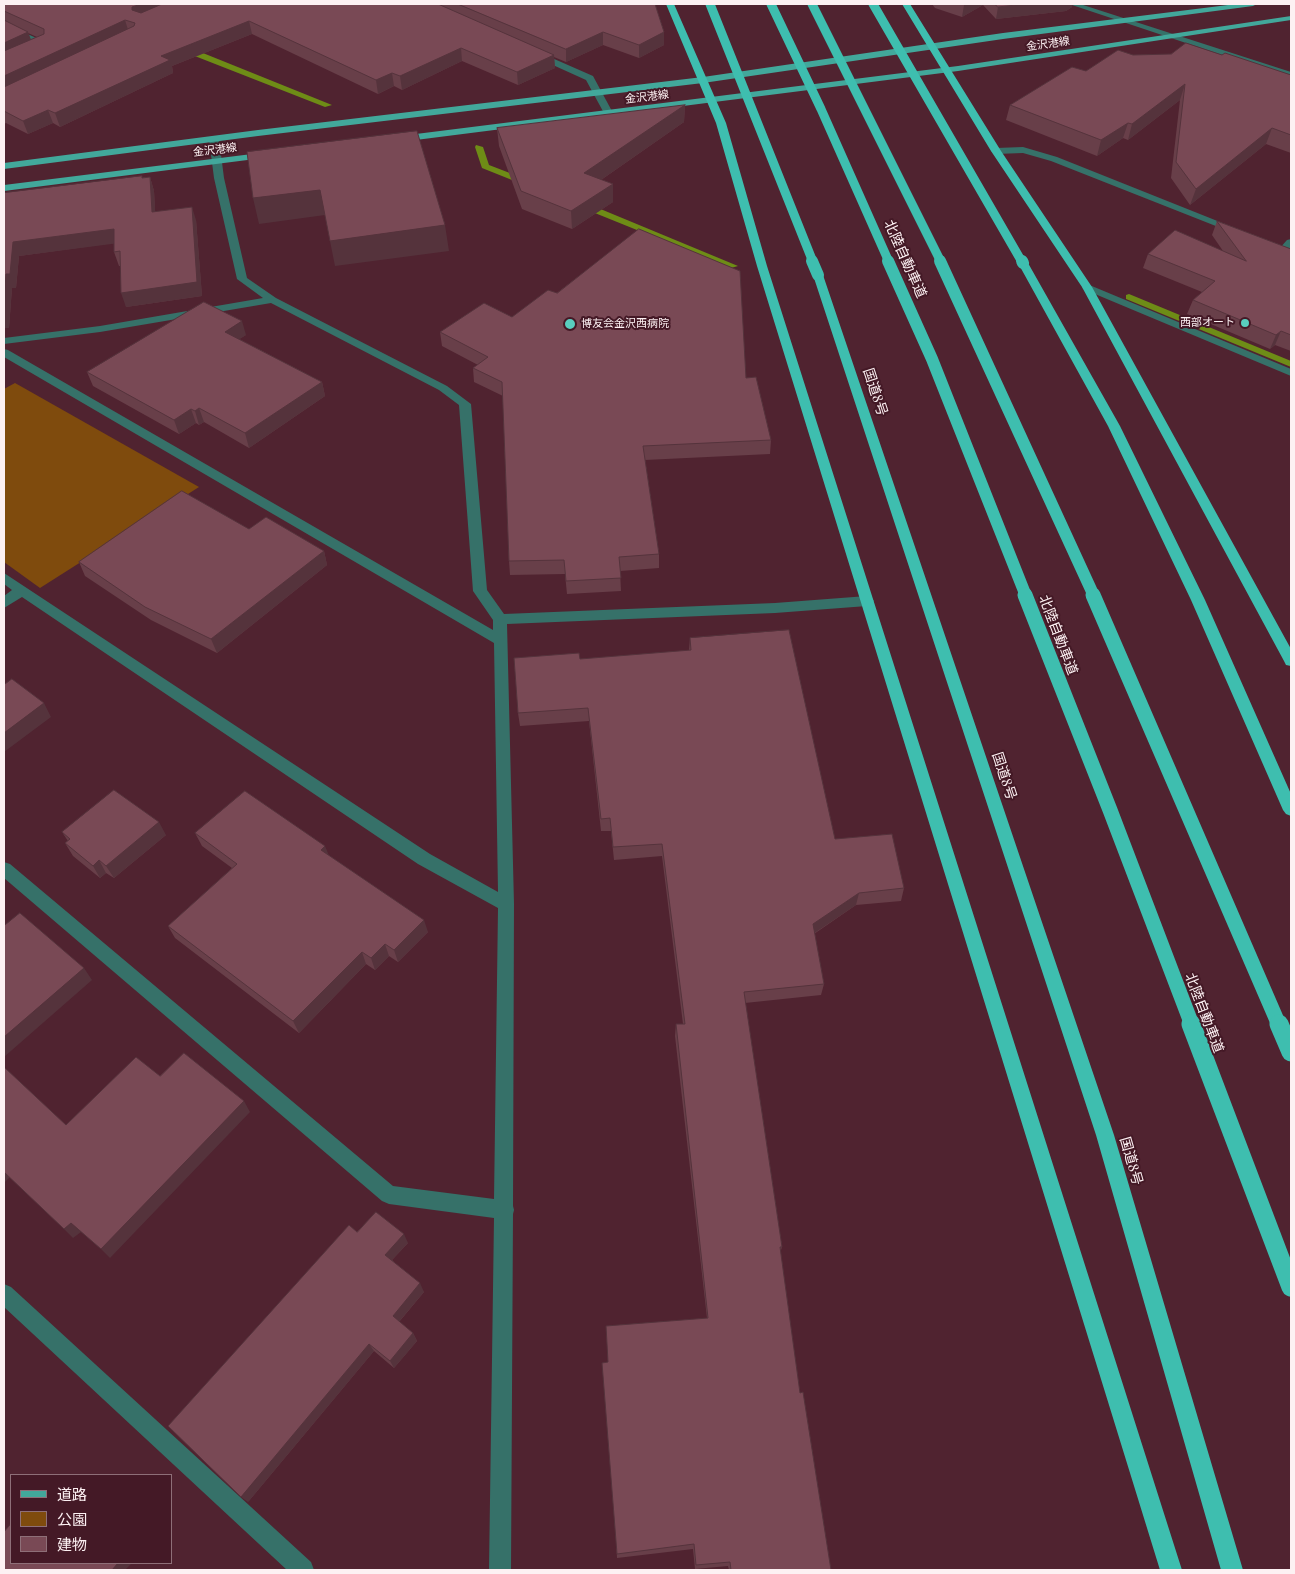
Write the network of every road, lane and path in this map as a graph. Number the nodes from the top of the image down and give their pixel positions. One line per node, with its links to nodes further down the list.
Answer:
1 (670, 4): 18 (highway)
2 (710, 4): 52 (highway, 国道8号, bridge)
3 (771, 4): 47 (highway, 北陸自動車道, bridge)
4 (812, 4): 45 (highway, bridge)
5 (873, 4): 42 (highway, bridge)
6 (906, 4): 13 (highway)
7 (1073, 4): 10 (street)
8 (1253, 4): 10 (main road, 金沢港線)
9 (1291, 18): 12 (main road, 金沢港線)
10 (1125, 20): 12 (street); 13 (main road, 金沢港線)
11 (4, 26): 15 (street)
12 (1178, 37): 16 (main road, 金沢港線); 17 (street)
13 (932, 46): 16 (highway); 18 (main road, 金沢港線)
14 (530, 51): 19 (street)
15 (4, 63)
16 (948, 70): 20 (main road, 金沢港線); 24 (highway)
17 (1291, 75)
18 (703, 80): 19 (main road, 金沢港線); 20 (highway)
19 (597, 92): 21 (street); 22 (main road, 金沢港線)
20 (712, 100): 21 (main road, 金沢港線); 37 (highway)
21 (608, 113): 23 (main road, 金沢港線)
22 (214, 139): 26 (street); 27 (main road, 金沢港線)
23 (393, 140)
24 (996, 151): 29 (street); 30 (highway)
25 (275, 154): 26 (main road, 金沢港線)
26 (218, 161): 28 (main road, 金沢港線); 31 (street)
27 (4, 166)
28 (4, 188)
29 (1247, 235)
30 (1087, 287): 34 (street); 41 (highway)
31 (272, 300): 32 (street); 39 (street)
32 (4, 341)
33 (4, 352): 40 (street)
34 (1291, 373)
35 (4, 578): 36 (street)
36 (22, 590): 38 (street); 44 (street)
37 (867, 601): 39 (street); 51 (highway)
38 (4, 603)
39 (500, 619): 40 (street)
40 (501, 641): 44 (street)
41 (1291, 661)
42 (1291, 810)
43 (4, 869): 46 (street)
44 (506, 904): 46 (street)
45 (1291, 1052)
46 (505, 1210): 50 (street)
47 (1291, 1287)
48 (4, 1294): 49 (street)
49 (304, 1570)
50 (500, 1570)
51 (1171, 1570)
52 (1232, 1570)

